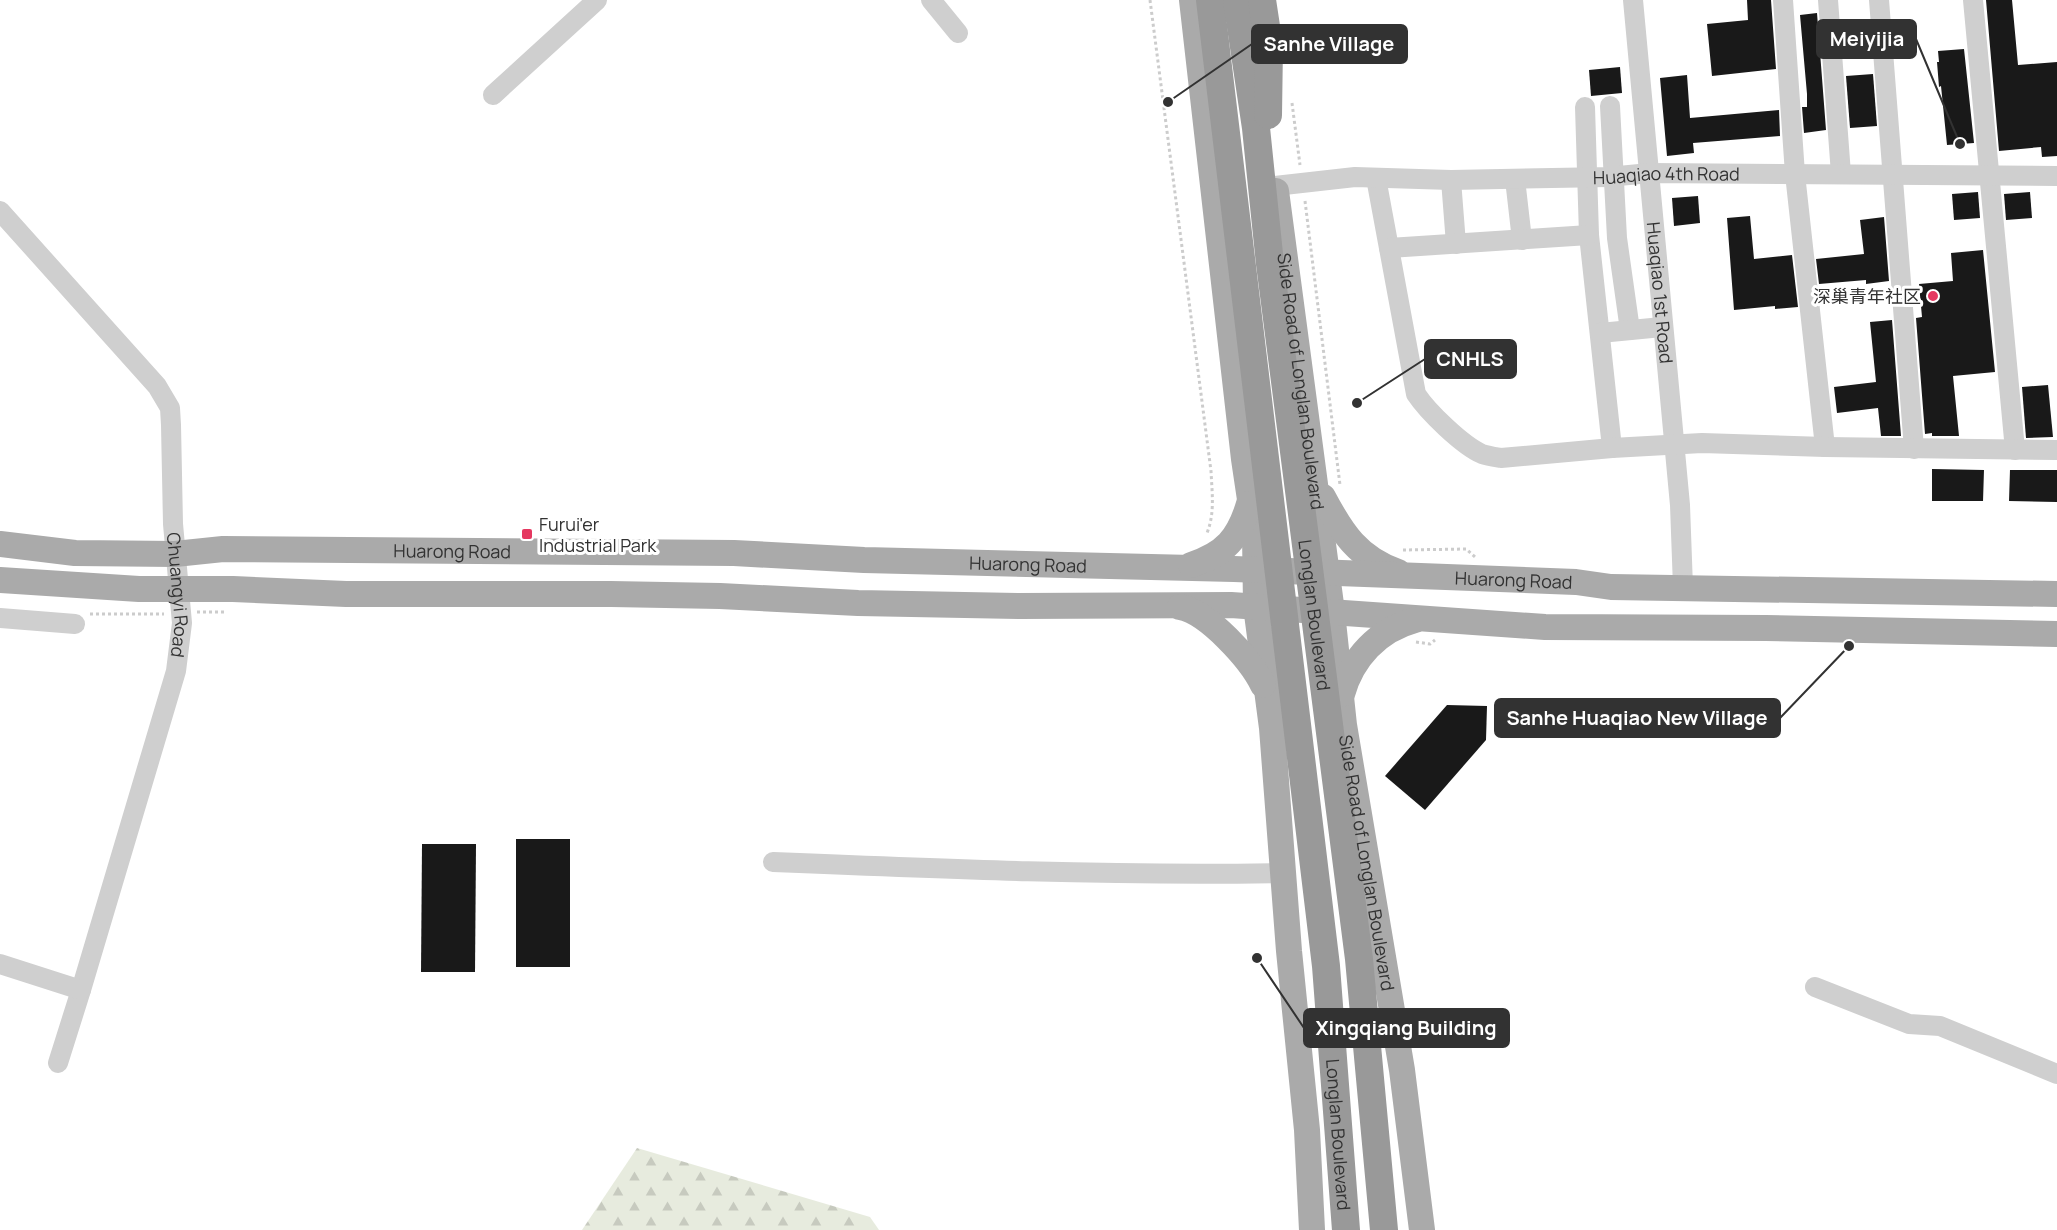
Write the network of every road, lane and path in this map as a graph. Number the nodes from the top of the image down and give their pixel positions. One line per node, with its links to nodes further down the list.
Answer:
1 (597, 0): 14 (street)
2 (931, 0): 13 (street)
3 (1150, 0): 48 (path)
4 (1192, 0): 47 (main road)
5 (1210, 0): 80 (highway, Longlan Boulevard)
6 (1236, 0): 17 (main road, Side Road of Longlan Boulevard); 81 (highway, Longlan Boulevard)
7 (1262, 0): 17 (highway)
8 (1633, 0): 18 (street, Huaqiao 1st Road)
9 (1783, 0): 20 (street)
10 (1828, 0): 21 (street)
11 (1879, 0): 19 (street)
12 (1973, 0): 22 (street)
13 (958, 33)
14 (493, 95)
15 (1610, 106): 23 (street)
16 (1585, 107): 25 (street)
17 (1268, 129): 29 (main road, Side Road of Longlan Boulevard)
18 (1650, 173): 20 (street, Huaqiao 4th Road); 23 (street, Huaqiao 4th Road); 36 (street, Huaqiao 1st Road)
19 (1891, 173): 21 (street, Huaqiao 4th Road); 22 (street, Huaqiao 4th Road); 42 (street)
20 (1795, 174): 21 (street, Huaqiao 4th Road); 40 (street)
21 (1841, 174)
22 (1990, 175): 24 (street, Huaqiao 4th Road); 43 (street)
23 (1612, 176): 25 (street, Huaqiao 4th Road); 37 (street)
24 (2057, 176)
25 (1587, 177): 27 (street, Huaqiao 4th Road); 32 (street)
26 (1376, 178): 28 (street, Huaqiao 4th Road); 29 (street, Huaqiao 4th Road); 35 (street)
27 (1515, 179): 28 (street, Huaqiao 4th Road); 33 (street)
28 (1451, 180): 34 (street)
29 (1275, 186): 45 (main road, Side Road of Longlan Boulevard)
30 (1305, 201): 46 (path)
31 (0, 211): 52 (street, Chuangyi Road)
32 (1589, 235): 33 (street); 38 (street)
33 (1522, 240): 34 (street)
34 (1455, 244): 35 (street)
35 (1389, 248): 41 (street)
36 (1662, 327): 37 (street); 39 (street, Huaqiao 1st Road)
37 (1630, 330): 38 (street)
38 (1600, 333): 41 (street)
39 (1674, 446): 40 (street); 41 (street); 58 (street, Huaqiao 1st Road)
40 (1825, 447): 42 (street)
41 (1612, 448)
42 (1914, 449): 43 (street)
43 (2015, 450): 44 (street)
44 (2057, 450)
45 (1316, 488): 47 (main road); 55 (main road, Side Road of Longlan Boulevard); 56 (main road)
46 (1343, 492)
47 (1250, 501): 53 (main road); 54 (main road)
48 (1200, 541)
49 (0, 544): 52 (main road, Huarong Road)
50 (1466, 549): 51 (path)
51 (1396, 550)
52 (175, 554): 53 (main road, Huarong Road); 59 (street, Chuangyi Road)
53 (1184, 568): 54 (main road, Huarong Road)
54 (1257, 570): 55 (main road, Huarong Road); 62 (main road)
55 (1327, 573): 56 (main road, Huarong Road); 63 (main road, Side Road of Longlan Boulevard)
56 (1407, 576): 58 (main road, Huarong Road)
57 (0, 580): 59 (main road)
58 (1683, 587): 60 (main road, Huarong Road)
59 (177, 590): 61 (main road); 76 (street, Chuangyi Road)
60 (2057, 594)
61 (1171, 605): 62 (main road); 68 (main road)
62 (1256, 606): 63 (main road); 68 (main road)
63 (1332, 612): 65 (main road); 69 (main road, Side Road of Longlan Boulevard)
64 (0, 618): 66 (street)
65 (1422, 619): 67 (main road); 69 (main road)
66 (75, 624)
67 (2057, 634)
68 (1266, 690): 71 (main road)
69 (1341, 698): 70 (main road, Side Road of Longlan Boulevard)
70 (1344, 724): 71 (main road); 82 (main road, Side Road of Longlan Boulevard)
71 (1272, 728): 73 (main road)
72 (773, 862): 73 (street)
73 (1283, 873): 79 (main road)
74 (0, 964): 76 (street)
75 (1815, 987): 78 (street)
76 (81, 990): 77 (street, Chuangyi Road)
77 (58, 1063)
78 (2057, 1074)
79 (1312, 1230)
80 (1347, 1230)
81 (1384, 1230)
82 (1422, 1230)

